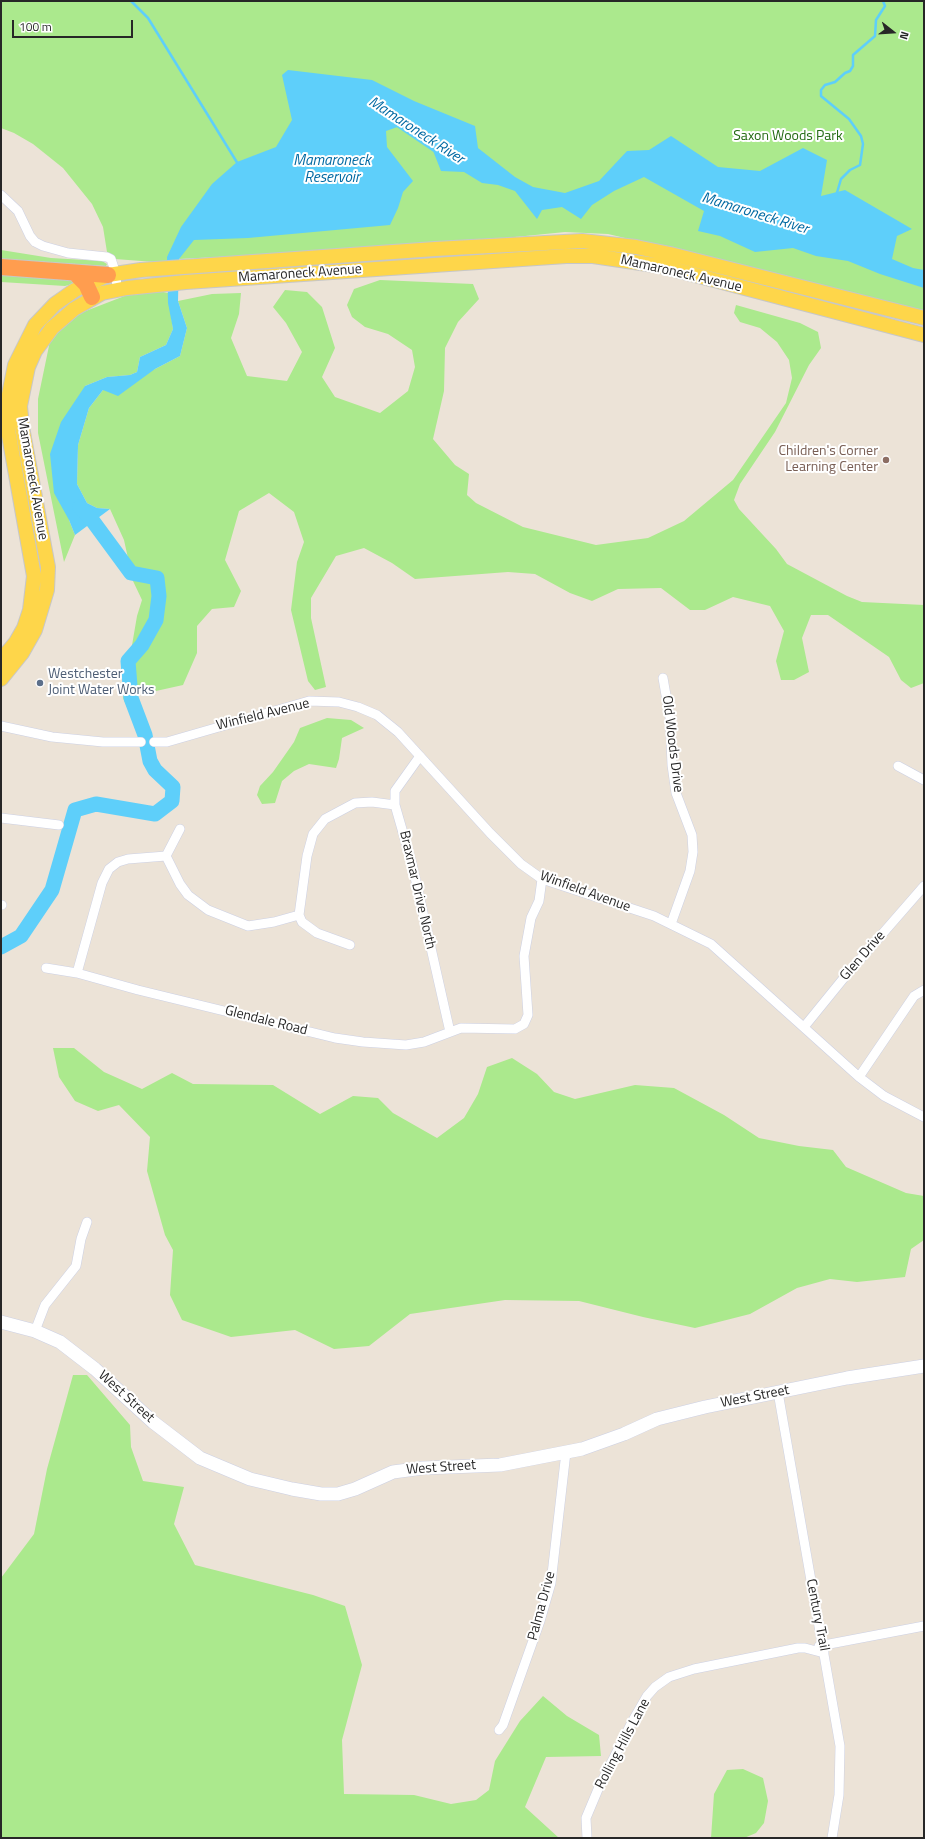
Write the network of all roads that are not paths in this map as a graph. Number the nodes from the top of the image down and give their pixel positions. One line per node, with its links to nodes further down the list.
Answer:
1 (1, 195): 6 (street)
2 (526, 243): 3 (street); 6 (main road, Mamaroneck Avenue); 9 (main road, Mamaroneck Avenue)
3 (527, 258): 7 (main road, Mamaroneck Avenue); 10 (main road, Mamaroneck Avenue)
4 (1, 267): 5 (highway)
5 (74, 273): 6 (highway); 8 (highway)
6 (112, 274): 7 (street); 8 (main road, Mamaroneck Avenue)
7 (117, 289): 8 (main road, Mamaroneck Avenue)
8 (89, 291): 11 (main road, Mamaroneck Avenue); 12 (main road, Mamaroneck Avenue)
9 (924, 318)
10 (924, 335)
11 (22, 428): 12 (street); 15 (main road, Mamaroneck Avenue)
12 (4, 431): 13 (main road, Mamaroneck Avenue)
13 (1, 660)
14 (663, 678): 30 (street, Old Woods Drive)
15 (1, 679)
16 (1, 726): 17 (street)
17 (141, 742)
18 (154, 742): 19 (street, Winfield Avenue)
19 (420, 756): 22 (street); 27 (street, Winfield Avenue)
20 (898, 766): 21 (street)
21 (924, 780)
22 (394, 805): 29 (street); 36 (street, Braxmar Drive North)
23 (1, 818): 24 (street)
24 (59, 825)
25 (180, 829): 26 (street)
26 (166, 856): 29 (street); 33 (street)
27 (542, 879): 30 (street, Winfield Avenue); 36 (street, Glendale Road)
28 (924, 886): 35 (street, Glen Drive)
29 (299, 915): 31 (street)
30 (671, 924): 35 (street, Winfield Avenue)
31 (350, 945)
32 (46, 968): 33 (street, Glendale Road)
33 (77, 973): 36 (street, Glendale Road)
34 (924, 990): 37 (street)
35 (804, 1028): 37 (street, Winfield Avenue)
36 (450, 1032)
37 (859, 1077): 38 (street, Winfield Avenue)
38 (924, 1117)
39 (87, 1222): 41 (street)
40 (1, 1322): 41 (street, West Street)
41 (35, 1330): 44 (street, West Street)
42 (924, 1366): 43 (street, West Street)
43 (778, 1392): 44 (street, West Street); 46 (street, Century Trail)
44 (566, 1452): 47 (street, Palma Drive)
45 (924, 1626): 46 (street, Rolling Hills Lane)
46 (824, 1649): 48 (street, Rolling Hills Lane); 49 (street, Century Trail)
47 (499, 1730)
48 (587, 1838)
49 (832, 1838)

